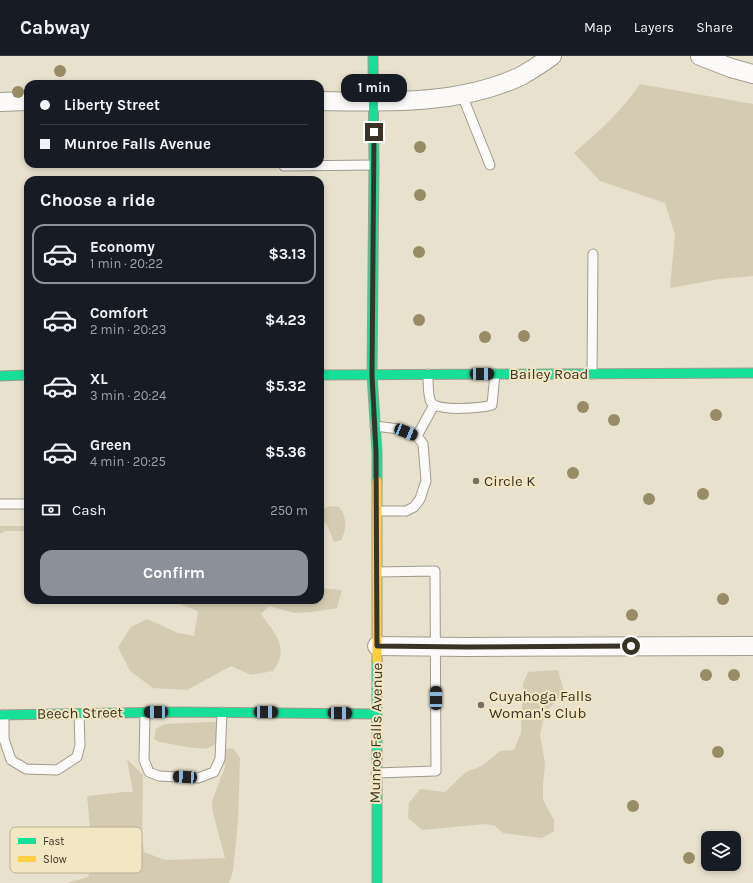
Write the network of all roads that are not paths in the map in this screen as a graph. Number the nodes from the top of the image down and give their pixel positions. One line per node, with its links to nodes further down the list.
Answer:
1 (373, 56): 9 (street, Munroe Falls Avenue)
2 (552, 56): 5 (street)
3 (700, 56): 4 (street)
4 (753, 74)
5 (462, 94): 9 (street); 11 (lane)
6 (24, 101): 8 (street)
7 (324, 101): 9 (street)
8 (0, 102)
9 (373, 102): 10 (street, Munroe Falls Avenue)
10 (374, 165): 12 (lane); 19 (street, Munroe Falls Avenue)
11 (490, 165)
12 (324, 166)
13 (593, 254): 17 (lane)
14 (753, 373): 17 (street, Bailey Road)
15 (428, 374): 16 (street, Bailey Road); 19 (street, Bailey Road); 22 (lane)
16 (495, 374): 17 (street, Bailey Road); 22 (lane)
17 (592, 374)
18 (324, 375): 19 (street, Bailey Road)
19 (372, 375): 23 (street, Munroe Falls Avenue)
20 (0, 376): 21 (street)
21 (24, 376)
22 (434, 405): 24 (lane)
23 (375, 426): 24 (lane); 27 (street, Munroe Falls Avenue)
24 (417, 436): 27 (lane)
25 (0, 504): 26 (lane)
26 (24, 504)
27 (377, 511): 28 (street, Munroe Falls Avenue)
28 (377, 572): 29 (street, Munroe Falls Avenue); 31 (lane)
29 (377, 646): 31 (street); 36 (street, Munroe Falls Avenue)
30 (753, 646): 31 (street)
31 (436, 647): 37 (lane)
32 (145, 712): 33 (street, Beech Street); 33 (lane); 35 (street, Beech Street)
33 (222, 712): 36 (street, Beech Street)
34 (2, 714): 35 (street, Beech Street); 35 (lane)
35 (79, 714)
36 (376, 714): 37 (street, Munroe Falls Avenue)
37 (376, 773): 38 (street, Munroe Falls Avenue)
38 (377, 883)

